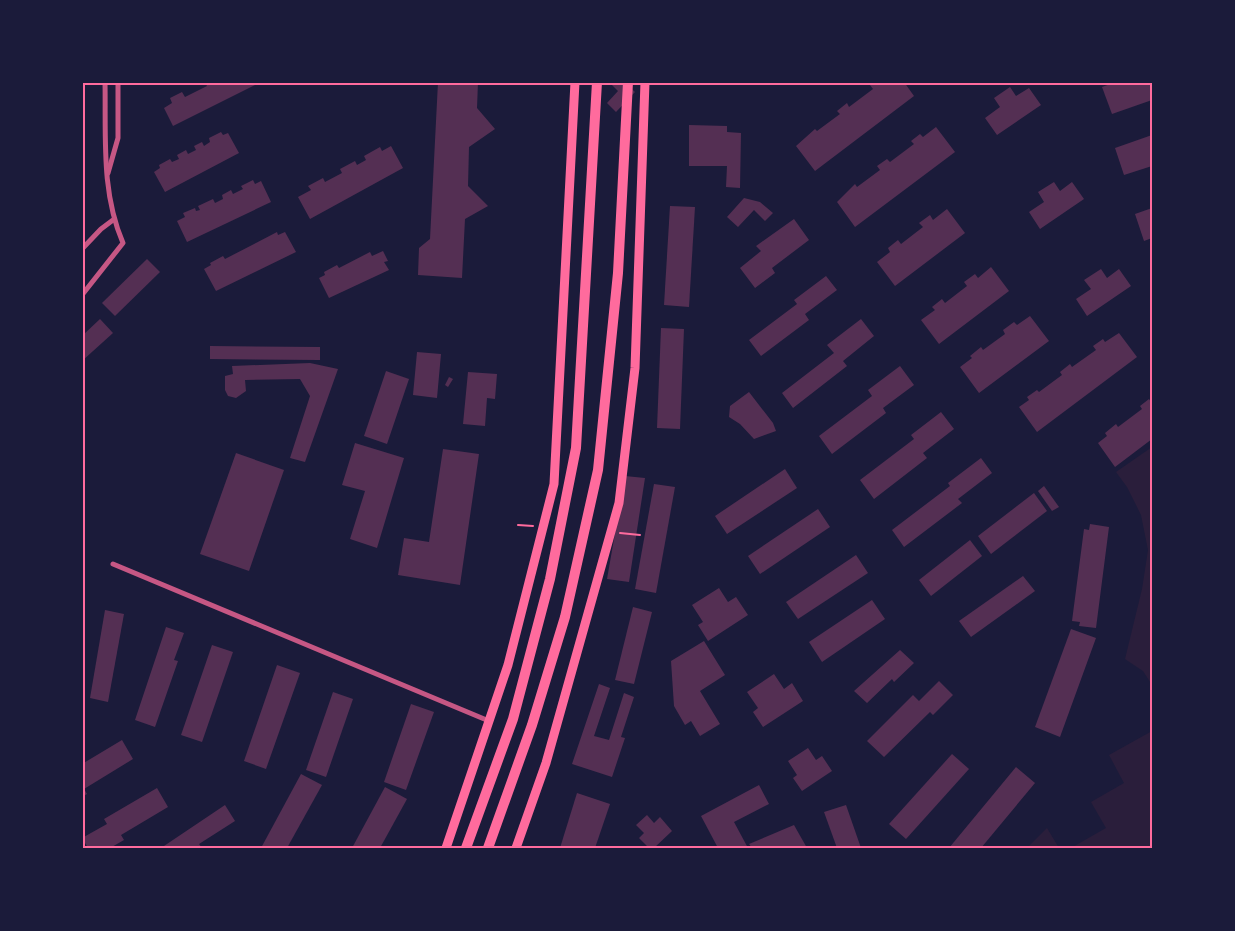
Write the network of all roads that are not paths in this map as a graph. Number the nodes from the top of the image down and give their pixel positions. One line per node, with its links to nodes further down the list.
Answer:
1 (106, 82): 7 (street)
2 (118, 82): 7 (street)
3 (575, 82): 12 (main road)
4 (597, 82): 14 (highway)
5 (628, 82): 15 (highway)
6 (645, 82): 16 (main road)
7 (106, 181): 8 (street)
8 (113, 220): 9 (street); 10 (street)
9 (82, 249)
10 (82, 295)
11 (113, 564): 12 (street)
12 (489, 721): 13 (main road)
13 (446, 848)
14 (466, 848)
15 (488, 848)
16 (516, 848)

